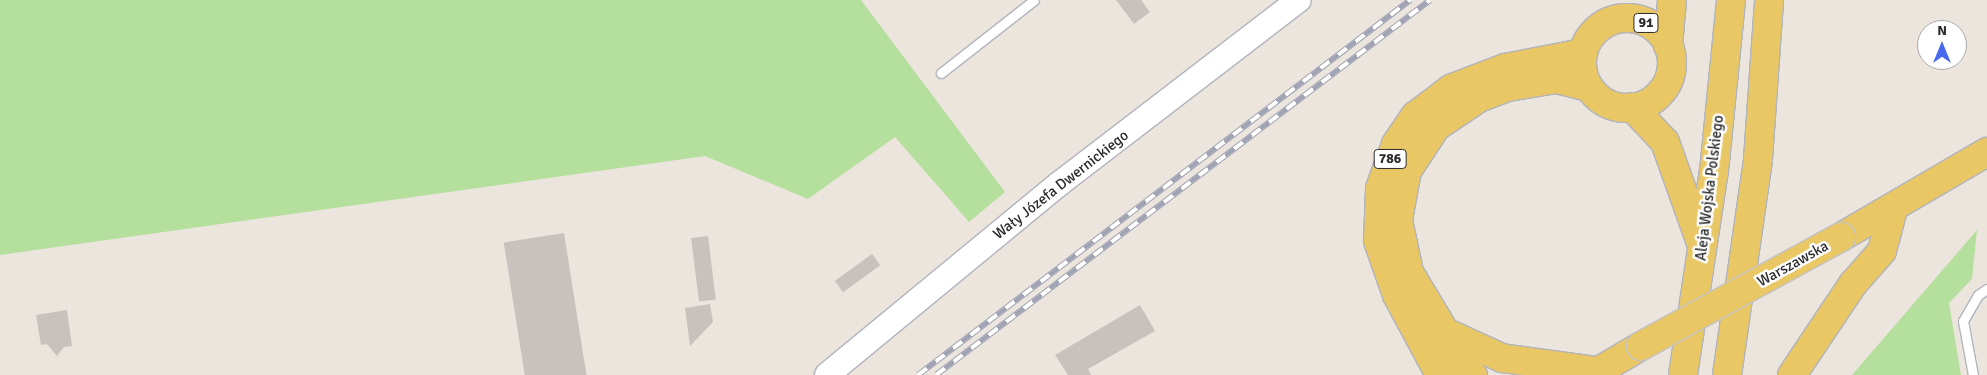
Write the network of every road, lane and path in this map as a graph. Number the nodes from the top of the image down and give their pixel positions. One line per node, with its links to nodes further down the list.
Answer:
1 (1034, 0): 9 (lane)
2 (1299, 0): 18 (street, Wały Józefa Dwernickiego)
3 (1672, 0): 7 (main road)
4 (1731, 0): 14 (main road, Aleja Wojska Polskiego)
5 (1769, 0): 22 (main road)
6 (1640, 9): 7 (main road, 91); 8 (main road, 91)
7 (1668, 46): 11 (main road, 91)
8 (1583, 53): 10 (main road); 19 (main road, 786)
9 (941, 73)
10 (1588, 87): 11 (main road); 16 (main road)
11 (1632, 108): 14 (main road)
12 (1987, 152): 13 (main road, Warszawska)
13 (1893, 209): 17 (main road, Warszawska, bridge); 23 (main road)
14 (1703, 250): 21 (main road, Aleja Wojska Polskiego)
15 (1987, 289): 24 (lane)
16 (1445, 332): 17 (main road); 20 (main road)
17 (1582, 372)
18 (827, 375)
19 (1440, 375)
20 (1473, 375)
21 (1683, 375)
22 (1727, 375)
23 (1792, 375)
24 (1973, 375)

